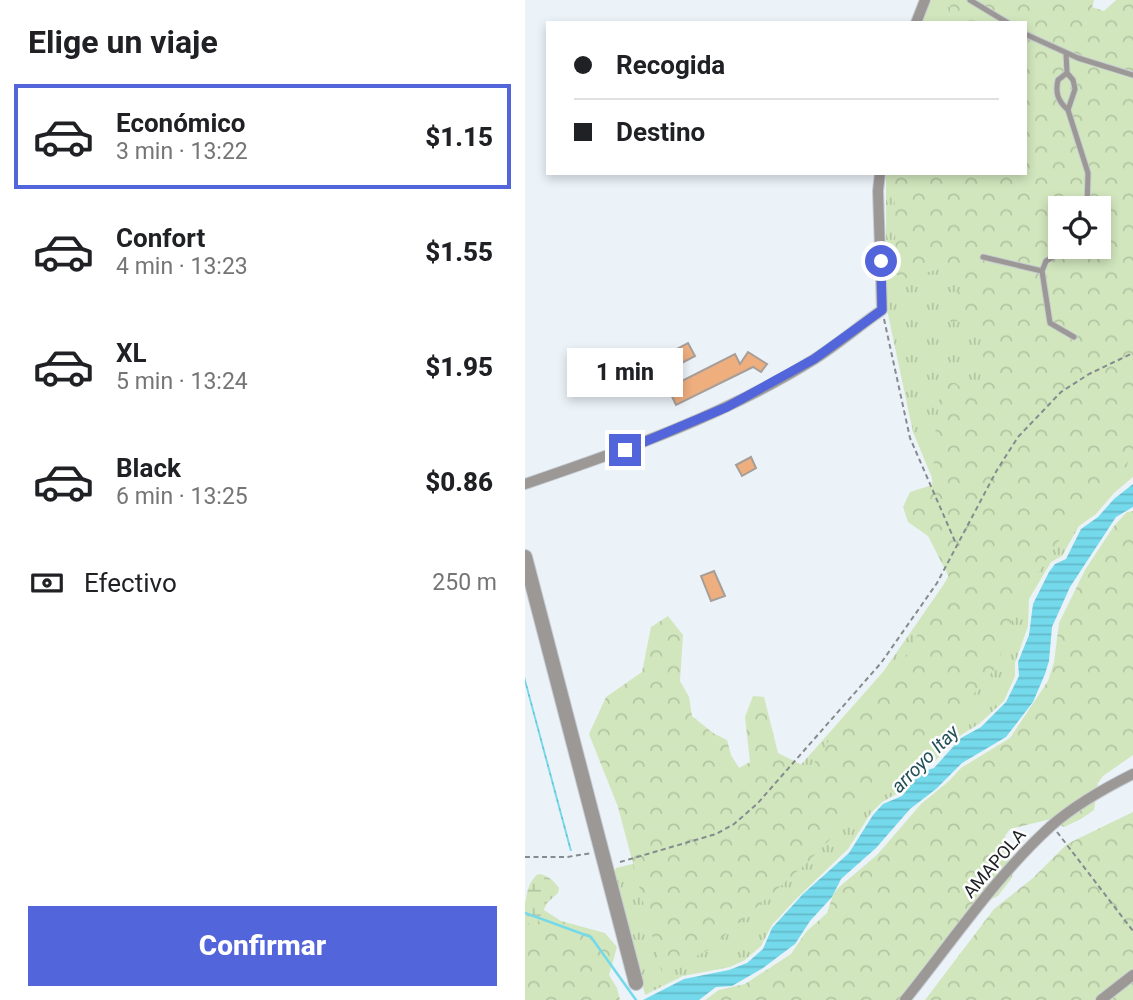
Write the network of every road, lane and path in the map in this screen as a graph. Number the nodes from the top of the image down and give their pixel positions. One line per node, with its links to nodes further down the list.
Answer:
1 (925, 0): 3 (street)
2 (970, 0): 4 (lane)
3 (917, 21)
4 (1005, 21)
5 (1027, 35): 6 (lane)
6 (1066, 53): 7 (lane); 8 (lane)
7 (1067, 73): 9 (lane); 9 (lane)
8 (1133, 75)
9 (1068, 110): 11 (lane)
10 (880, 175): 15 (street)
11 (1087, 196)
12 (983, 257): 14 (lane)
13 (1048, 259): 14 (lane)
14 (1042, 271): 16 (lane)
15 (882, 310): 18 (street); 19 (path)
16 (1074, 337)
17 (1133, 353): 19 (path)
18 (525, 484)
19 (958, 547): 25 (path)
20 (525, 557): 23 (street)
21 (1133, 774): 22 (street, AMAPOLA)
22 (1052, 825): 26 (path); 29 (street, AMAPOLA)
23 (603, 852): 24 (path); 28 (street)
24 (525, 858)
25 (620, 862)
26 (1133, 931)
27 (1133, 975): 30 (street)
28 (636, 983)
29 (905, 1000)
30 (1101, 1000)

